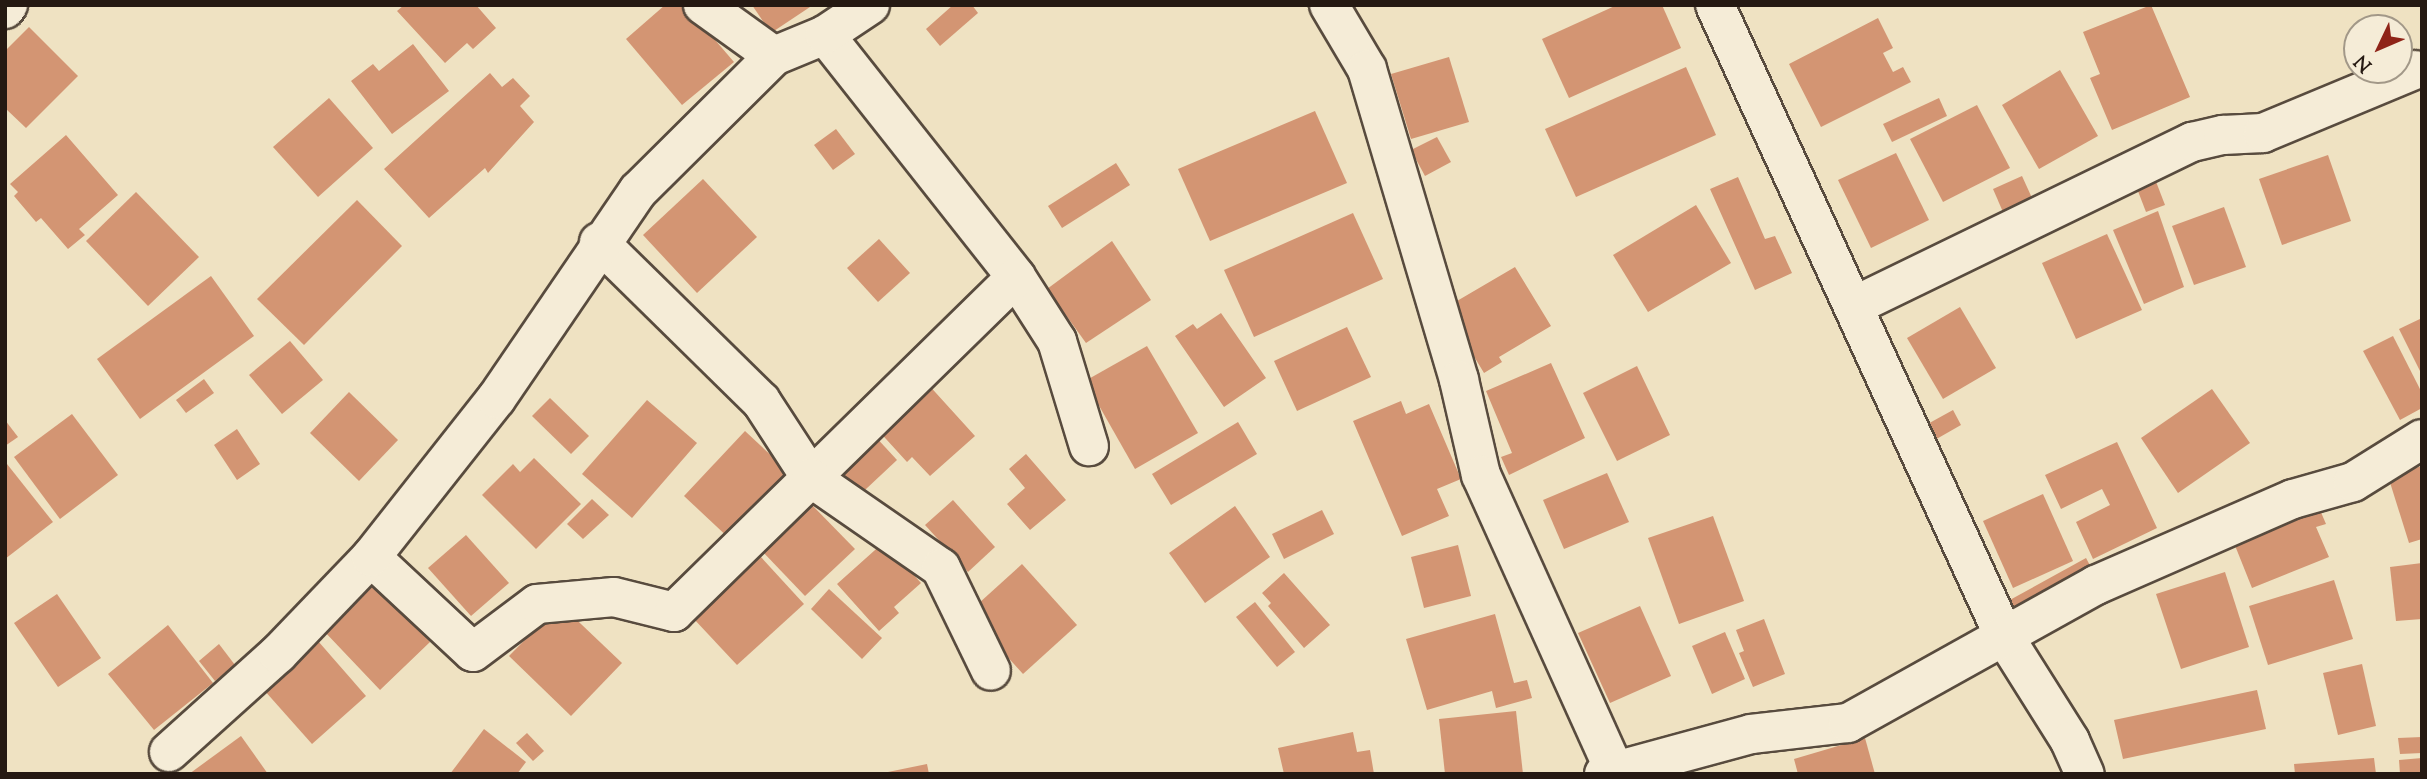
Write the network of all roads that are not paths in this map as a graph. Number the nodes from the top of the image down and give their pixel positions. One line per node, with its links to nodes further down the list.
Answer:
1 (703, 5): 6 (street)
2 (870, 5): 5 (street)
3 (1329, 5): 18 (street)
4 (1715, 5): 10 (street)
5 (825, 36): 6 (street); 9 (street)
6 (774, 56): 8 (street)
7 (2414, 70): 10 (street)
8 (599, 242): 13 (street); 14 (street)
9 (1016, 277): 12 (street); 13 (street)
10 (1854, 306): 15 (street)
11 (2422, 439): 15 (street)
12 (1089, 446)
13 (811, 478): 14 (street); 16 (street)
14 (371, 557): 17 (street)
15 (2004, 636): 18 (street); 19 (street)
16 (991, 671)
17 (169, 752)
18 (1609, 772)
19 (2085, 774)

